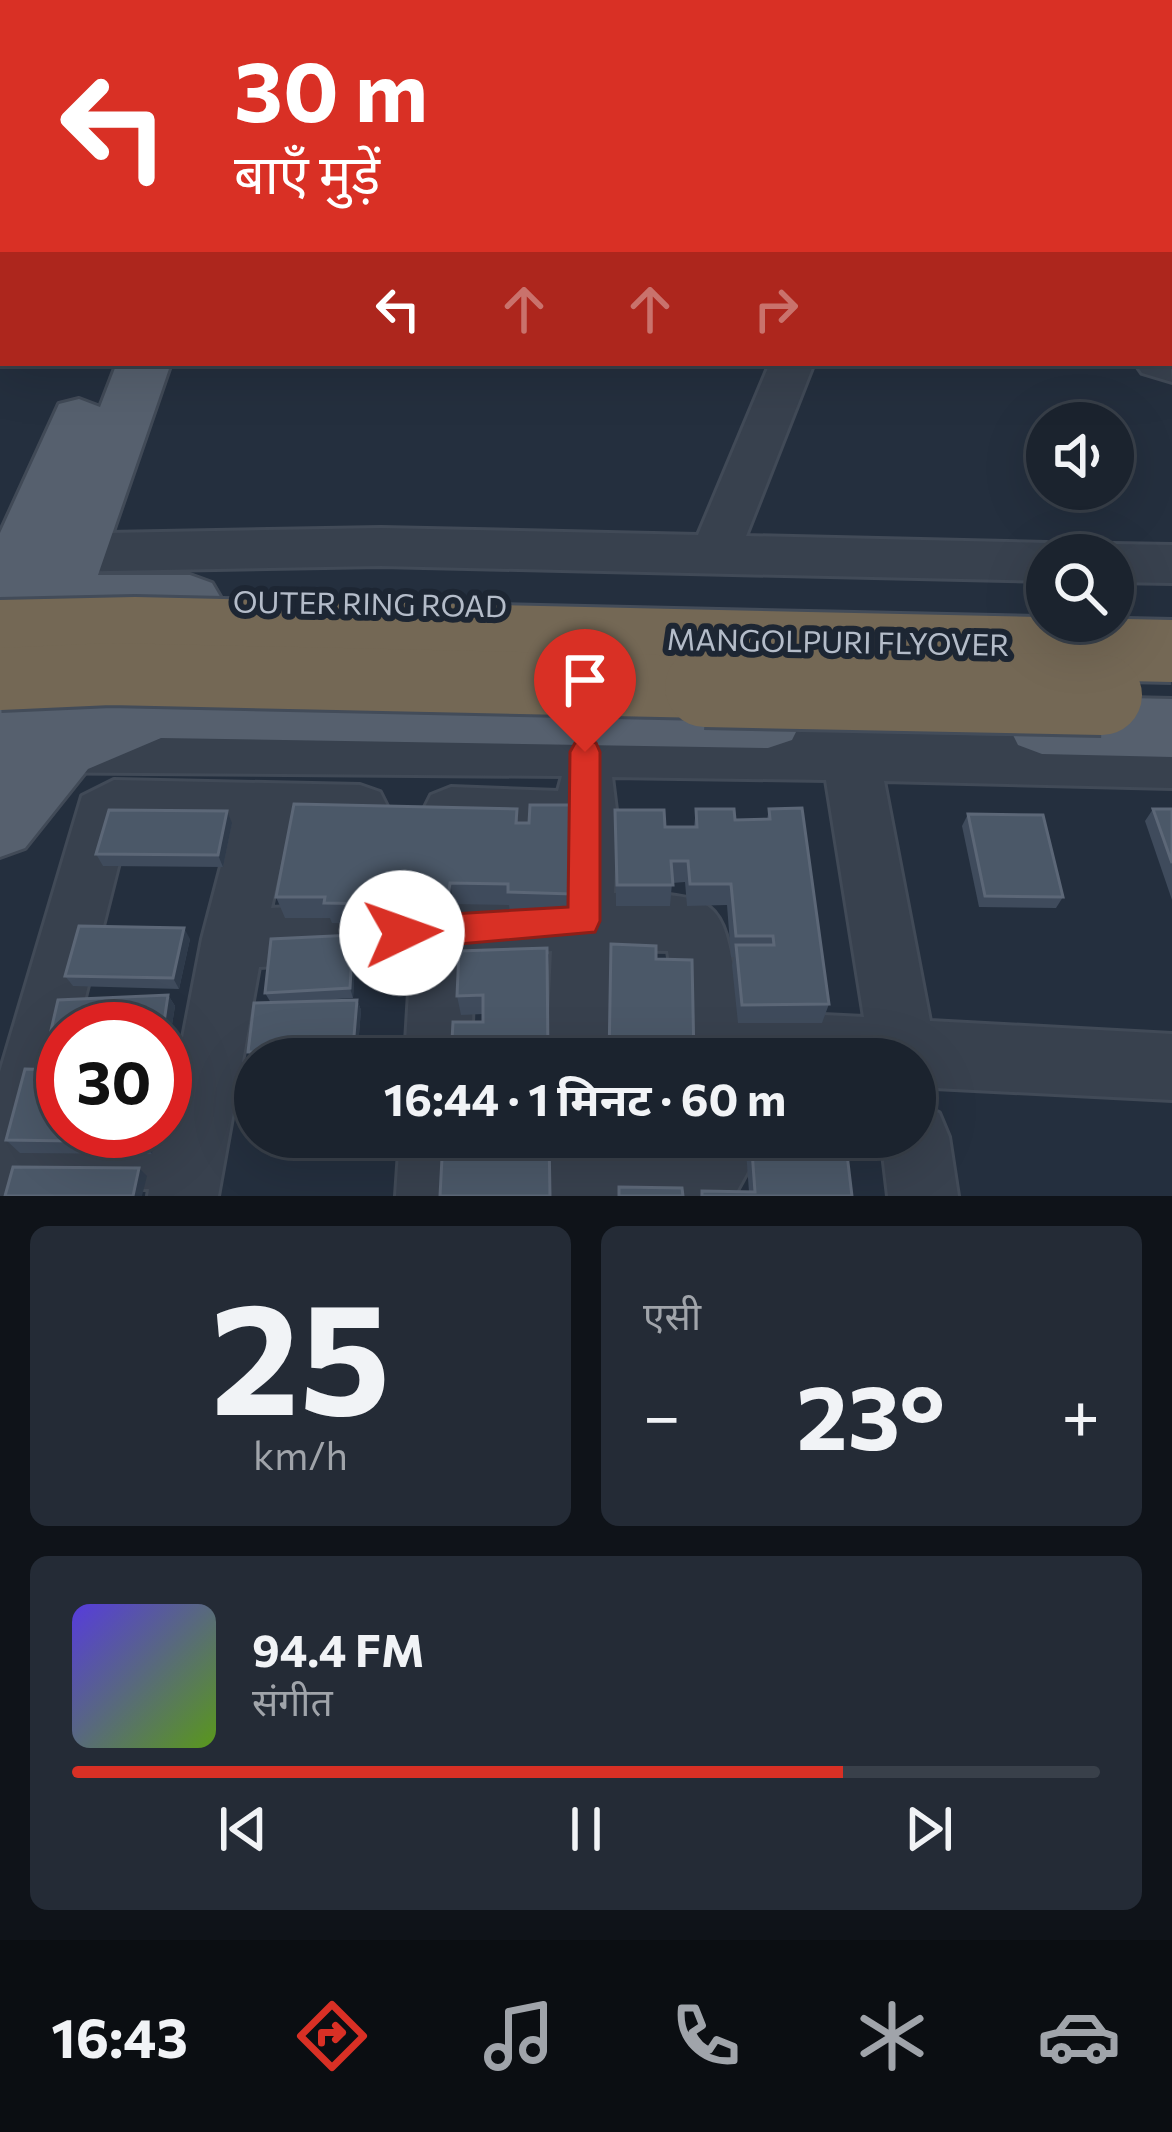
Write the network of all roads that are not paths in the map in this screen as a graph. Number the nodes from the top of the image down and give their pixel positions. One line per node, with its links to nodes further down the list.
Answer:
1 (101, 366): 8 (main road)
2 (142, 366): 8 (main road)
3 (791, 366): 4 (street)
4 (713, 556): 5 (street); 8 (street)
5 (1026, 562)
6 (1134, 563): 7 (street)
7 (1172, 564)
8 (19, 585): 9 (main road, OUTER RING ROAD); 11 (highway, MANGOLPURI FLYOVER, bridge); 14 (main road)
9 (656, 612): 10 (main road, OUTER RING ROAD); 13 (main road)
10 (1172, 626)
11 (1172, 651)
12 (1172, 696): 14 (highway, MANGOLPURI FLYOVER, bridge)
13 (667, 718): 14 (main road); 15 (main road)
14 (12, 728): 16 (street); 21 (main road)
15 (1172, 728)
16 (585, 752): 17 (street); 20 (street)
17 (851, 758): 18 (street); 28 (street)
18 (1172, 764)
19 (265, 807): 20 (street); 24 (street); 35 (street)
20 (588, 818): 22 (street)
21 (0, 825)
22 (584, 921): 23 (street); 26 (street); 27 (street)
23 (444, 932): 24 (street); 25 (street)
24 (233, 939): 36 (street)
25 (439, 1038)
26 (581, 1038)
27 (715, 1038)
28 (901, 1038)
29 (936, 1057): 30 (street)
30 (1172, 1067)
31 (433, 1158): 37 (street)
32 (716, 1158): 34 (street)
33 (917, 1158): 38 (street)
34 (578, 1172)
35 (6, 1175): 36 (street)
36 (187, 1176)
37 (431, 1196)
38 (922, 1196)

